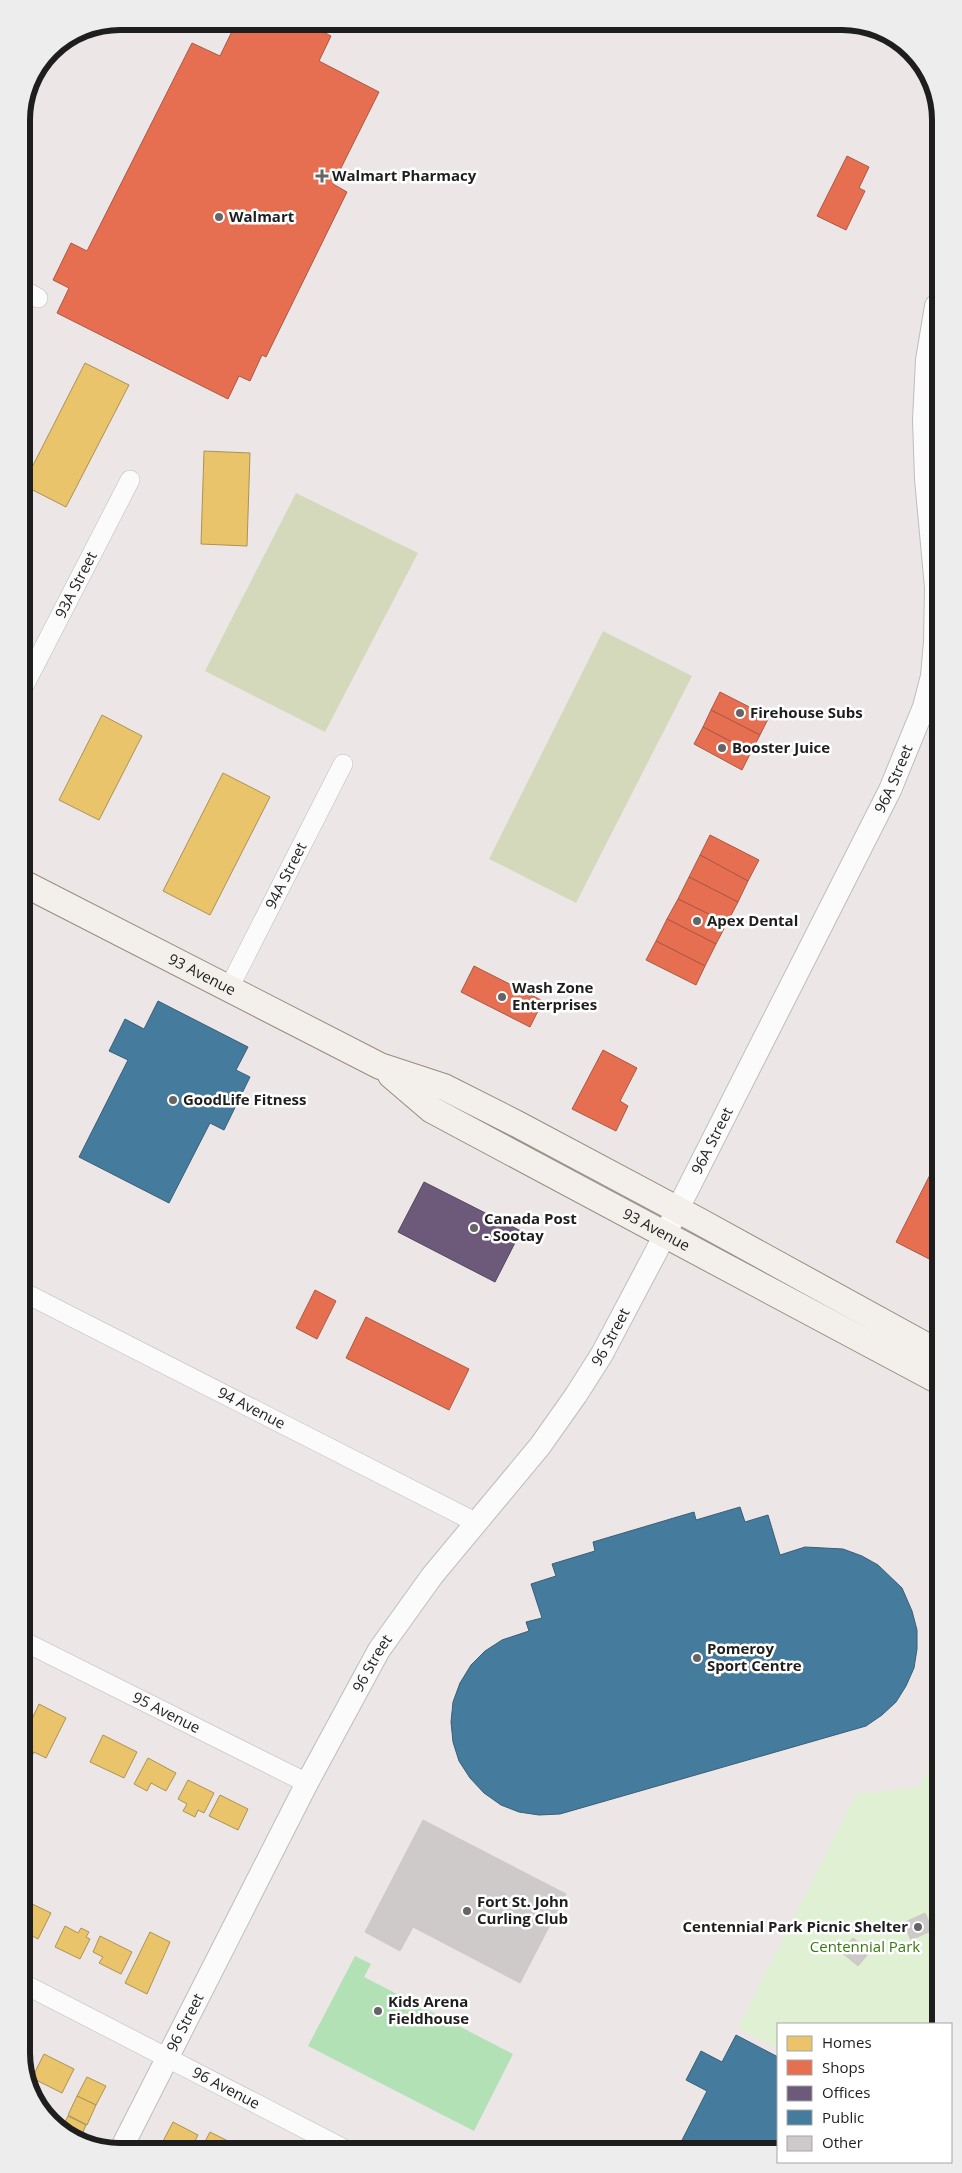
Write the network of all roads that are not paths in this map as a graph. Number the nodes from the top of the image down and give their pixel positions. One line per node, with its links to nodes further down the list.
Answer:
1 (932, 330): 3 (street, 96A Street)
2 (130, 480): 4 (street, 93A Street)
3 (932, 544)
4 (30, 674)
5 (932, 676): 10 (street, 96A Street)
6 (343, 764): 8 (street, 94A Street)
7 (30, 886): 8 (main road, 93 Avenue)
8 (229, 988): 9 (main road, 93 Avenue)
9 (380, 1066): 10 (main road, 93 Avenue); 11 (main road, 93 Avenue)
10 (677, 1209): 11 (street, 96 Street); 13 (main road, 93 Avenue)
11 (664, 1235): 14 (main road, 93 Avenue); 15 (street, 96 Street)
12 (30, 1296): 15 (street, 94 Avenue)
13 (932, 1349)
14 (932, 1377)
15 (477, 1523): 17 (street, 96 Street)
16 (30, 1644): 17 (street, 95 Avenue)
17 (307, 1783): 19 (street, 96 Street)
18 (30, 1987): 19 (street, 96 Avenue)
19 (167, 2057): 20 (street, 96 Street); 21 (street, 96 Avenue)
20 (124, 2143)
21 (333, 2143)

